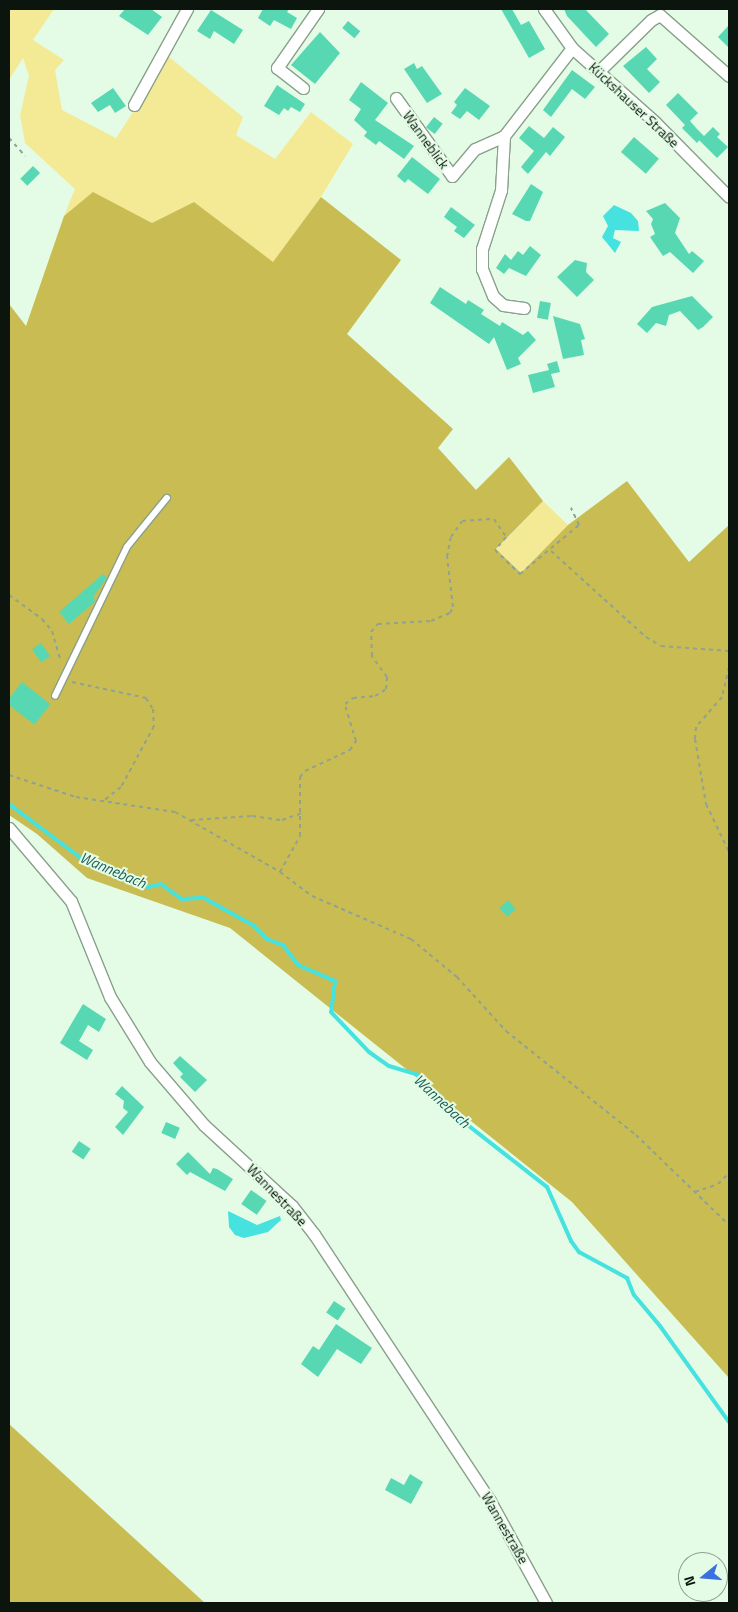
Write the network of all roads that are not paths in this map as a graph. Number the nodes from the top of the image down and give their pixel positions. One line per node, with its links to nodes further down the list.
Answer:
1 (187, 9): 9 (street)
2 (318, 9): 7 (street)
3 (544, 9): 4 (street, Kückshauser Straße)
4 (572, 48): 5 (street, Kückshauser Straße); 10 (street)
5 (599, 71): 6 (street); 11 (street, Kückshauser Straße)
6 (729, 76)
7 (304, 88)
8 (396, 98): 10 (street, Wanneblick)
9 (134, 105)
10 (504, 136): 12 (street)
11 (729, 197)
12 (524, 308)
13 (167, 498): 14 (lane)
14 (54, 696)
15 (9, 828): 16 (street, Wannestraße)
16 (546, 1603)

